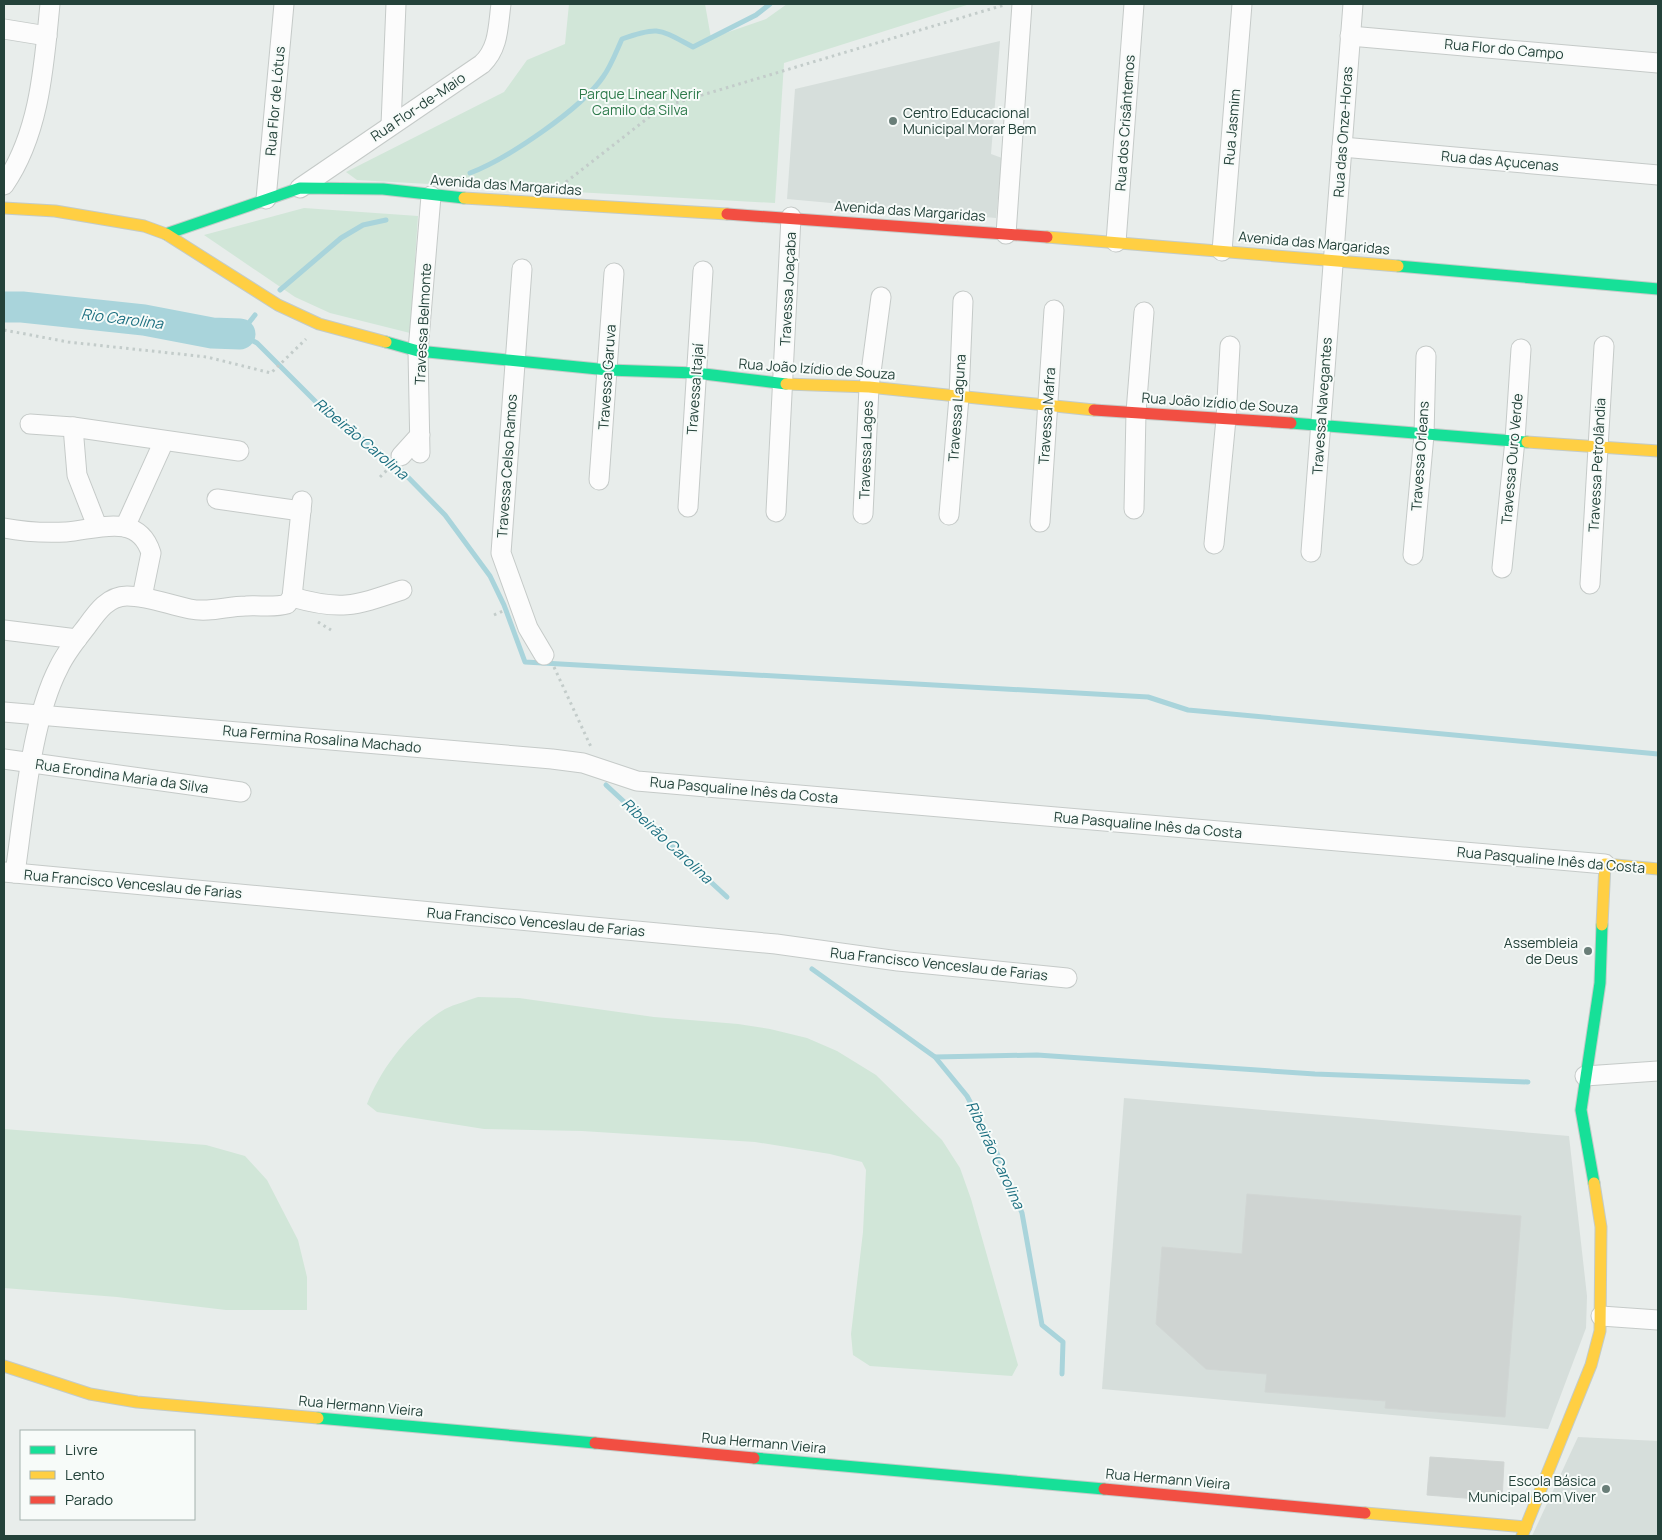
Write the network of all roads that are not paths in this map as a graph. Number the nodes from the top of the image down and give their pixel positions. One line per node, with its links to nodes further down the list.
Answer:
1 (50, 4): 10 (street)
2 (284, 4): 19 (street, Rua Flor de Lótus)
3 (396, 4): 13 (street)
4 (501, 4): 13 (street, Rua Flor-de-Maio)
5 (1022, 4): 23 (street)
6 (1134, 4): 24 (street, Rua dos Crisântemos)
7 (1242, 4): 25 (street, Rua Jasmim)
8 (1353, 4): 11 (street, Rua das Onze-Horas)
9 (4, 29): 10 (street)
10 (47, 36): 16 (street)
11 (1350, 36): 12 (street, Rua Flor do Campo); 14 (street, Rua das Onze-Horas)
12 (1658, 63)
13 (391, 125): 17 (street, Rua Flor-de-Maio)
14 (1342, 147): 15 (street, Rua das Açucenas); 26 (street, Rua das Onze-Horas)
15 (1658, 175)
16 (4, 184)
17 (300, 188): 18 (street, Avenida das Margaridas); 19 (street, Avenida das Margaridas)
18 (431, 196): 21 (street, Avenida das Margaridas); 38 (street, Travessa Belmonte)
19 (266, 199): 22 (street, Avenida das Margaridas)
20 (4, 208): 22 (street, Rua João Izídio de Souza)
21 (791, 217): 23 (street, Avenida das Margaridas); 43 (street, Travessa Joaçaba)
22 (166, 234): 38 (street, Rua João Izídio de Souza)
23 (1006, 234): 24 (street, Avenida das Margaridas)
24 (1116, 242): 25 (street, Avenida das Margaridas)
25 (1222, 251): 26 (street, Avenida das Margaridas)
26 (1333, 259): 30 (street, Avenida das Margaridas); 50 (street, Travessa Navegantes)
27 (522, 269): 40 (street, Travessa Celso Ramos)
28 (703, 271): 42 (street, Travessa Itajaí)
29 (614, 273): 41 (street, Travessa Garuva)
30 (1658, 288)
31 (881, 297): 44 (street, Travessa Lages)
32 (963, 301): 45 (street, Travessa Laguna)
33 (1054, 310): 46 (street, Travessa Mafra)
34 (1144, 312): 47 (street)
35 (1230, 346): 48 (street)
36 (1604, 346): 55 (street, Travessa Petrolândia)
37 (1521, 349): 53 (street, Travessa Ouro Verde)
38 (418, 351): 40 (street, Rua João Izídio de Souza); 58 (street, Travessa Belmonte)
39 (1426, 356): 52 (street, Travessa Orleans)
40 (515, 362): 41 (street, Rua João Izídio de Souza); 80 (street, Travessa Celso Ramos)
41 (608, 370): 42 (street, Rua João Izídio de Souza); 59 (street, Travessa Garuva)
42 (696, 373): 43 (street, Rua João Izídio de Souza); 61 (street, Travessa Itajaí)
43 (782, 384): 44 (street, Rua João Izídio de Souza); 63 (street, Travessa Joaçaba)
44 (868, 387): 45 (street, Rua João Izídio de Souza); 64 (street, Travessa Lages)
45 (959, 397): 46 (street, Rua João Izídio de Souza); 65 (street, Travessa Laguna)
46 (1047, 407): 47 (street, Rua João Izídio de Souza); 66 (street, Travessa Mafra)
47 (1136, 412): 48 (street, Rua João Izídio de Souza); 62 (street)
48 (1226, 419): 50 (street, Rua João Izídio de Souza); 70 (street)
49 (30, 424): 51 (street)
50 (1322, 425): 52 (street, Rua João Izídio de Souza); 71 (street, Travessa Navegantes)
51 (73, 427): 54 (street); 67 (street)
52 (1424, 435): 53 (street, Rua João Izídio de Souza); 72 (street, Travessa Orleans)
53 (1516, 440): 55 (street, Rua João Izídio de Souza); 73 (street, Travessa Ouro Verde)
54 (164, 441): 57 (street); 68 (street)
55 (1598, 445): 56 (street, Rua João Izídio de Souza); 74 (street, Travessa Petrolândia)
56 (1658, 451)
57 (239, 452)
58 (401, 456)
59 (600, 480)
60 (217, 499): 77 (street)
61 (688, 507)
62 (1134, 509)
63 (776, 512)
64 (863, 514)
65 (949, 515)
66 (1040, 522)
67 (97, 526): 68 (street); 69 (street)
68 (125, 527): 76 (street)
69 (4, 528)
70 (1214, 544)
71 (1311, 552)
72 (1413, 555)
73 (1502, 568)
74 (1590, 584)
75 (402, 590): 77 (street)
76 (142, 597): 77 (street); 79 (street)
77 (292, 597)
78 (4, 630): 79 (street)
79 (77, 639): 82 (street)
80 (544, 655)
81 (4, 712): 82 (street, Rua Fermina Rosalina Machado)
82 (42, 715): 84 (street); 85 (street, Rua Fermina Rosalina Machado)
83 (4, 759): 84 (street, Rua Erondina Maria da Silva)
84 (32, 763): 86 (street, Rua Erondina Maria da Silva); 89 (street)
85 (637, 781): 87 (street, Rua Pasqualine Inês da Costa)
86 (241, 792)
87 (1605, 864): 88 (street, Rua Pasqualine Inês da Costa); 92 (street)
88 (1658, 869)
89 (9, 873): 90 (street, Rua Francisco Venceslau de Farias)
90 (1067, 978)
91 (1658, 1071): 92 (street)
92 (1585, 1076): 93 (street)
93 (1601, 1316): 94 (street); 96 (street)
94 (1658, 1320)
95 (4, 1366): 96 (street, Rua Hermann Vieira)
96 (1524, 1531)

